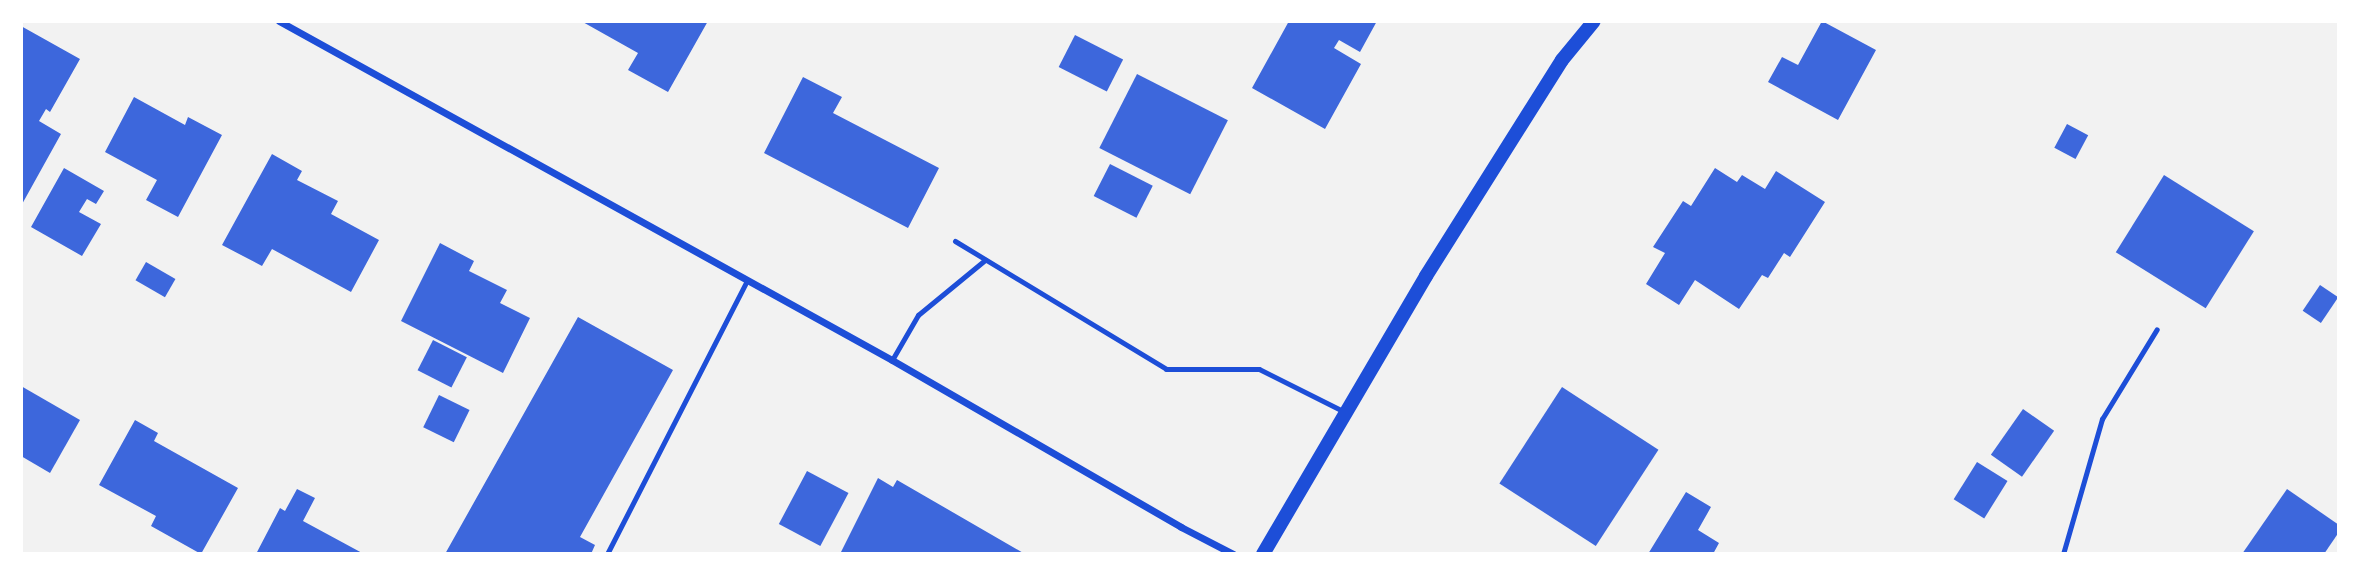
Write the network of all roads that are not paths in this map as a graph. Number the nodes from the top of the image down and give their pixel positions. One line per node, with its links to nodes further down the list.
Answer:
1 (279, 21): 5 (street)
2 (1594, 21): 8 (main road)
3 (955, 241): 4 (lane)
4 (985, 260): 7 (lane); 8 (lane)
5 (747, 280): 7 (street); 9 (lane)
6 (2157, 329): 12 (lane)
7 (892, 360): 10 (street)
8 (1345, 412): 11 (main road)
9 (607, 554)
10 (1233, 554)
11 (1263, 554)
12 (2063, 554)

